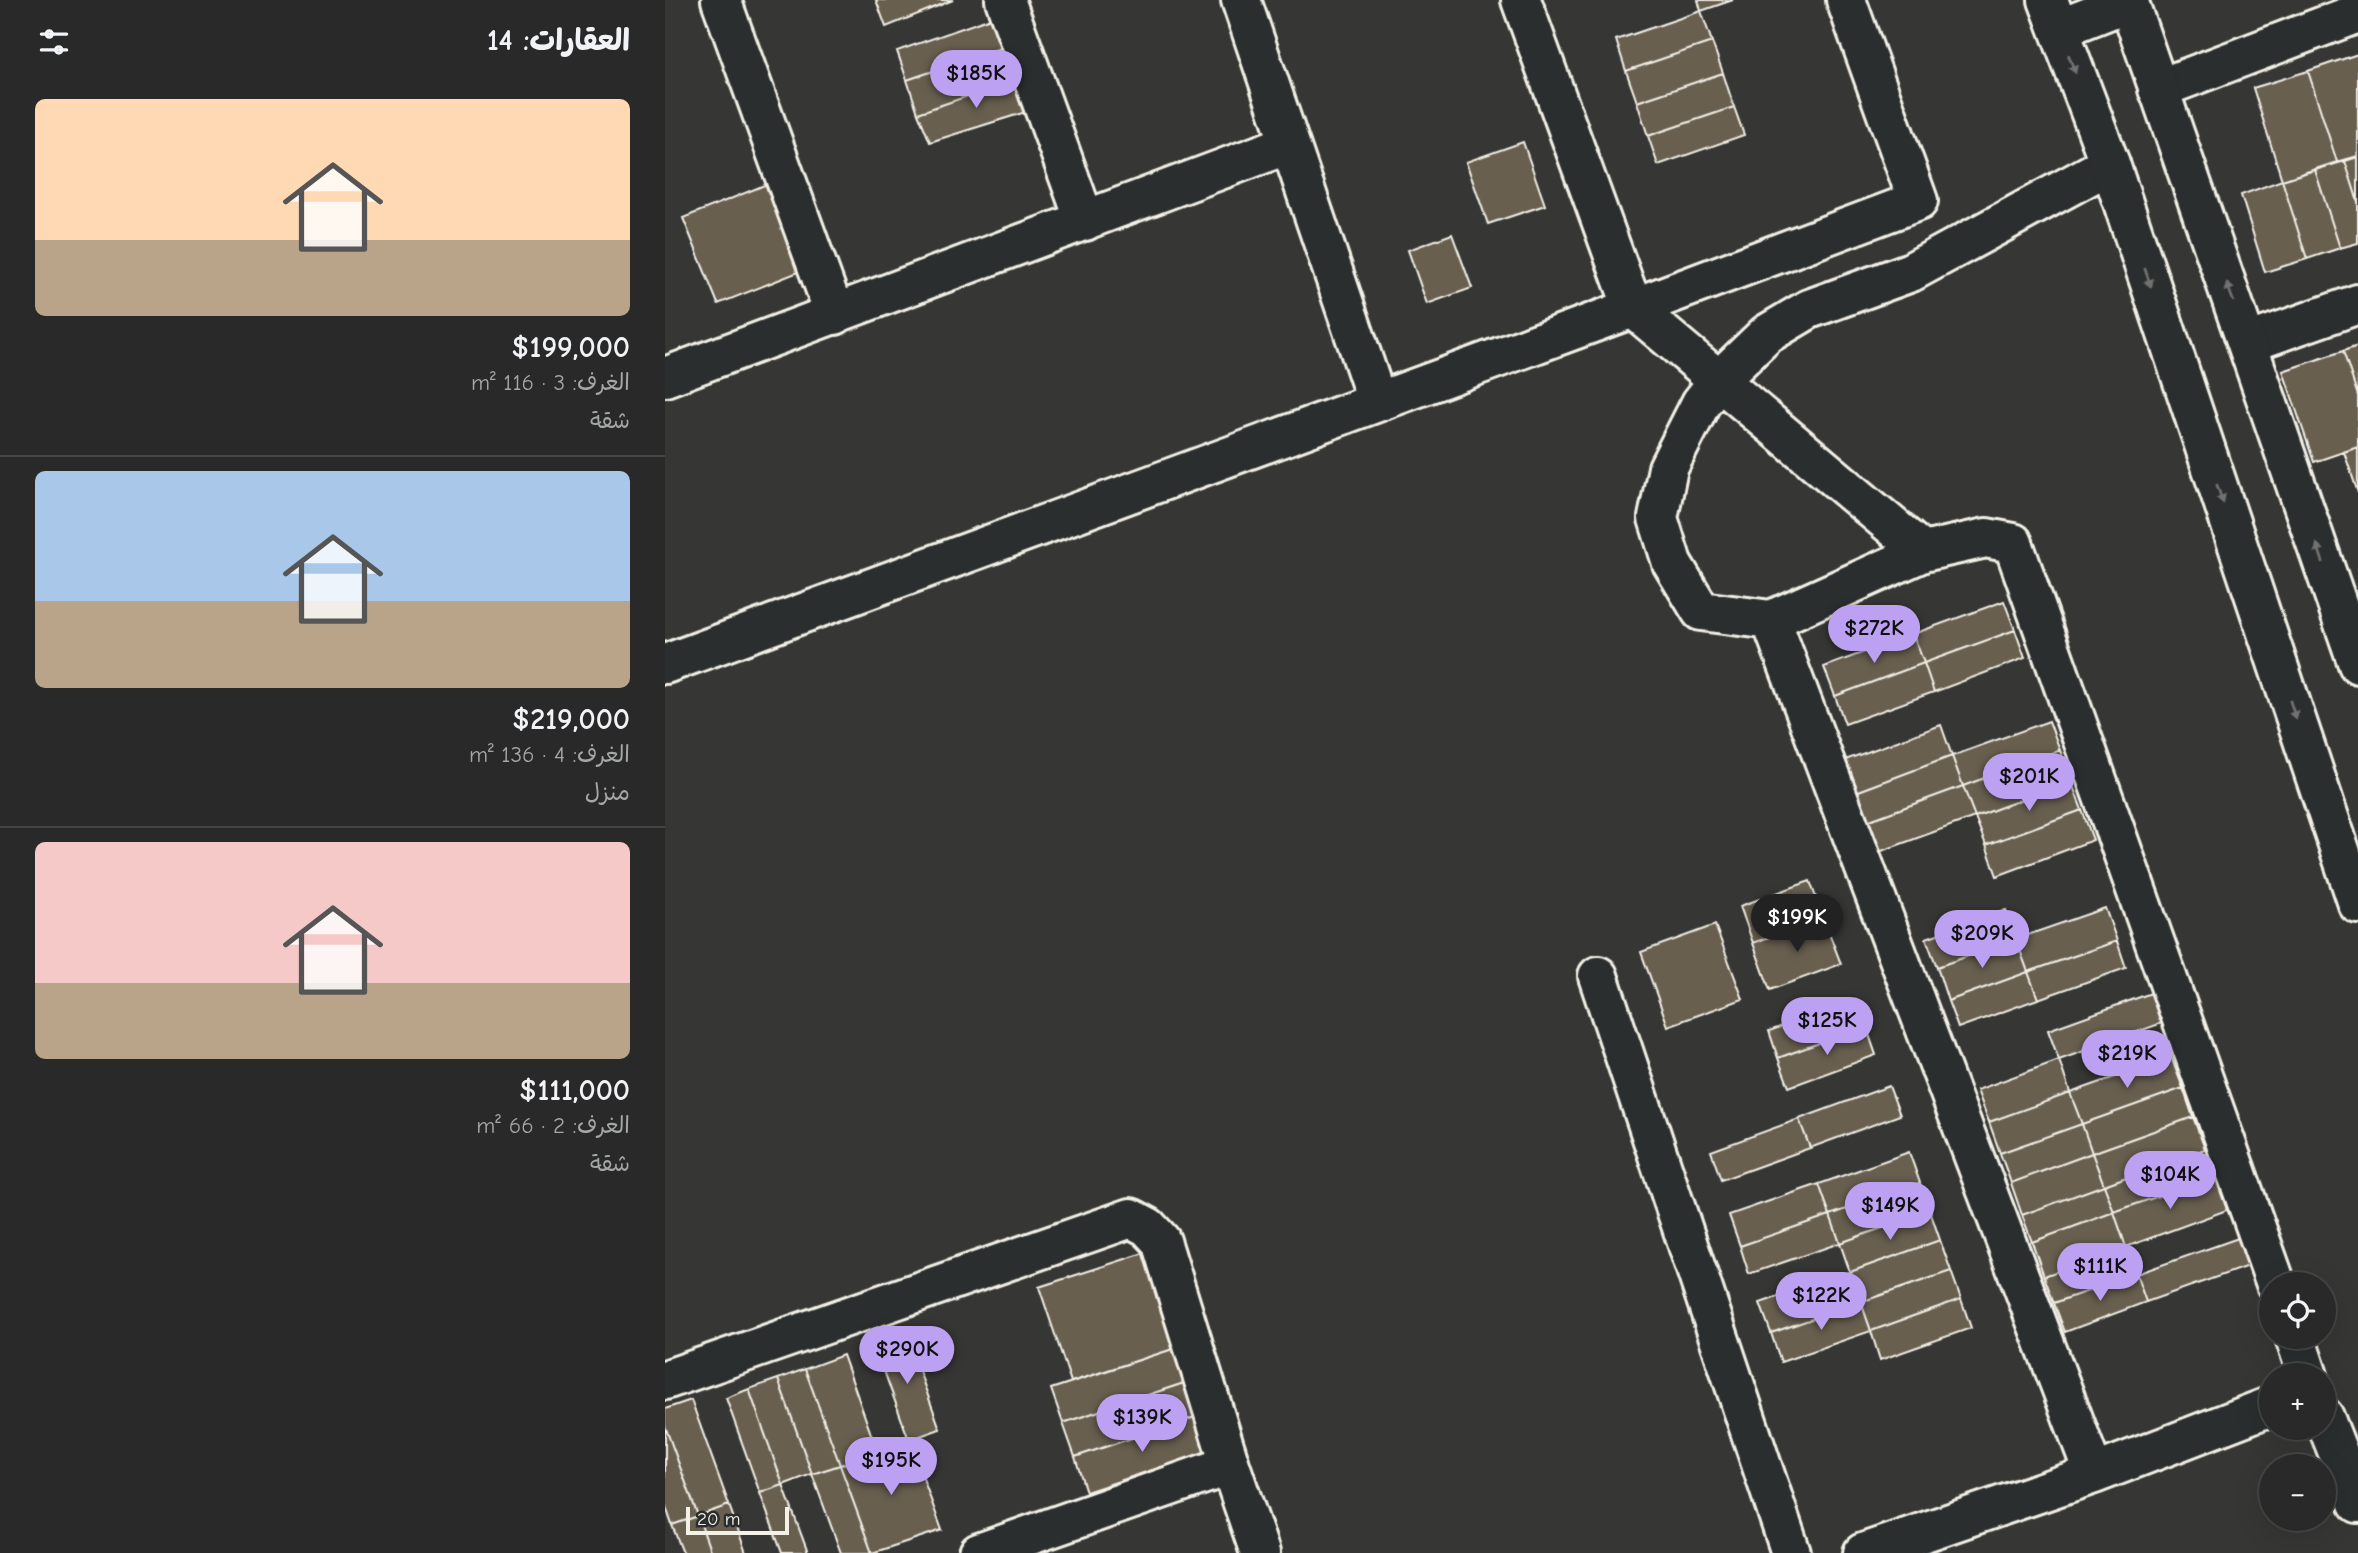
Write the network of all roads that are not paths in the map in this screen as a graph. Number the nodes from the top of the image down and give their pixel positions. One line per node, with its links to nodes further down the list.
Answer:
1 (721, 0): 15 (street)
2 (1005, 0): 12 (street)
3 (1241, 0): 10 (street)
4 (1521, 0): 14 (street)
5 (1846, 0): 14 (street)
6 (2128, 1): 8 (street); 9 (street)
7 (2358, 13): 9 (street)
8 (2053, 15): 11 (street, one-way to 11)
9 (2158, 89): 16 (street, one-way to 9)
10 (1290, 144): 12 (street); 19 (street)
11 (2110, 164): 18 (street); 25 (street, one-way to 25)
12 (1085, 221): 15 (street)
13 (2358, 304): 16 (street)
14 (1633, 308): 18 (street); 19 (street)
15 (835, 315): 17 (street)
16 (2248, 343): 21 (street, one-way to 16)
17 (665, 377)
18 (1719, 380): 20 (street); 22 (street)
19 (1377, 401): 23 (street)
20 (1923, 552): 22 (street); 27 (street)
21 (2347, 599): 24 (street)
22 (1771, 620): 32 (street)
23 (665, 664)
24 (2358, 664)
25 (2358, 904)
26 (1598, 976): 36 (street)
27 (2272, 1272)
28 (665, 1380): 31 (street)
29 (2259, 1411): 32 (street)
30 (2333, 1440): 33 (street)
31 (1230, 1465): 34 (street); 35 (street)
32 (2094, 1474): 37 (street)
33 (2358, 1503)
34 (979, 1553)
35 (1260, 1553)
36 (1791, 1553)
37 (1863, 1553)

